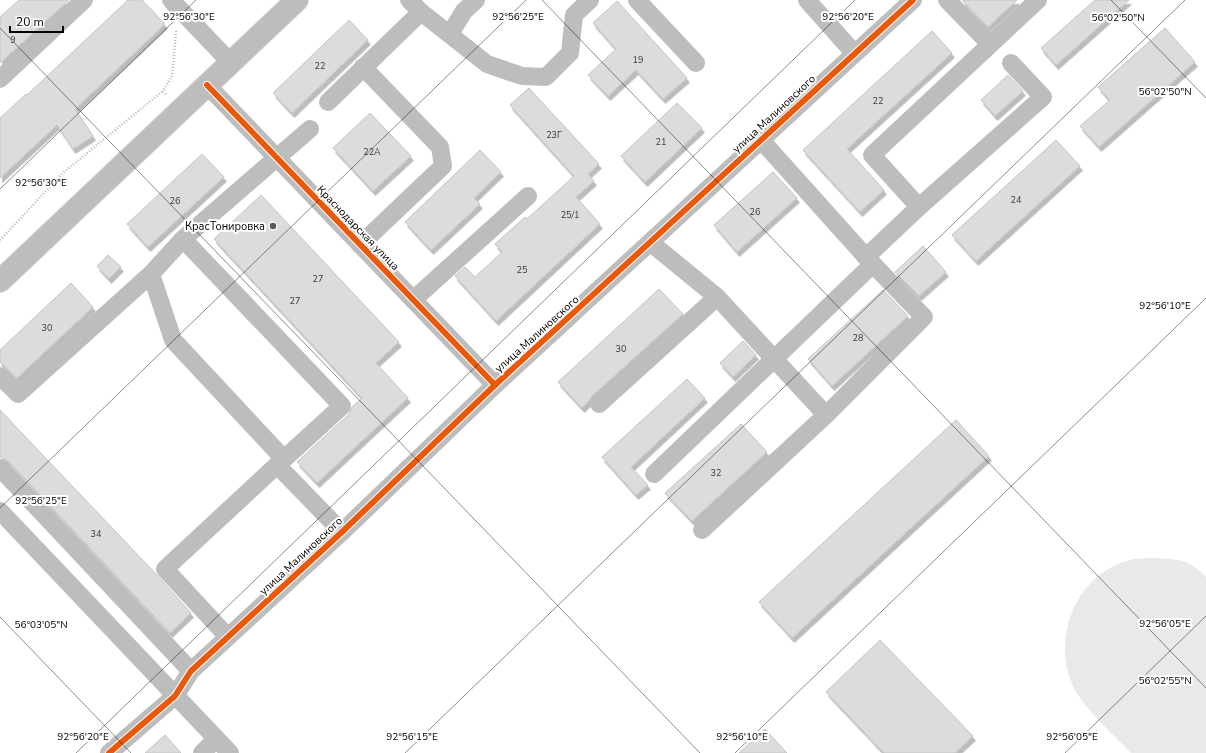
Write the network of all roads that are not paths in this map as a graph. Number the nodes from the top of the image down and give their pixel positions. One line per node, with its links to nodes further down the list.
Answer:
1 (84, 0): 19 (street)
2 (297, 0): 15 (main road)
3 (476, 0): 12 (street)
4 (590, 0): 12 (street)
5 (637, 0): 16 (street)
6 (807, 0): 14 (street)
7 (913, 0): 14 (street, улица Малиновского)
8 (947, 0): 13 (street)
9 (1038, 0): 13 (street)
10 (174, 4): 15 (street)
11 (415, 6): 12 (street); 18 (street)
12 (450, 34)
13 (990, 44): 26 (street)
14 (854, 54): 23 (street, улица Малиновского)
15 (231, 63): 20 (main road)
16 (696, 63)
17 (1011, 63): 26 (street)
18 (363, 67): 21 (street); 29 (street)
19 (0, 79)
20 (207, 85): 24 (street, Краснодарская улица); 32 (main road)
21 (328, 102)
22 (310, 129): 24 (street)
23 (761, 140): 28 (street, улица Малиновского); 30 (street)
24 (277, 158): 27 (street); 29 (street, Краснодарская улица)
25 (528, 196): 34 (street)
26 (919, 207): 30 (street)
27 (183, 239): 31 (street); 40 (street)
28 (651, 243): 33 (street); 37 (street, улица Малиновского)
29 (360, 245): 34 (street, Краснодарская улица)
30 (870, 260): 35 (street); 39 (street)
31 (151, 274): 36 (street); 40 (street)
32 (0, 282)
33 (717, 297): 35 (street); 38 (street)
34 (413, 300): 37 (street, Краснодарская улица)
35 (773, 359): 39 (street); 42 (street)
36 (0, 376)
37 (495, 386): 45 (street, улица Малиновского)
38 (599, 404)
39 (826, 415): 44 (street)
40 (281, 462): 45 (street); 46 (street)
41 (0, 468): 47 (street)
42 (654, 474)
43 (0, 511): 48 (street)
44 (702, 530)
45 (342, 532): 46 (street, улица Малиновского)
46 (228, 637): 47 (street, улица Малиновского)
47 (191, 671): 48 (street, улица Малиновского)
48 (175, 696): 49 (street); 50 (street, улица Малиновского)
49 (216, 739): 51 (street); 52 (street)
50 (110, 753)
51 (202, 753)
52 (230, 753)

